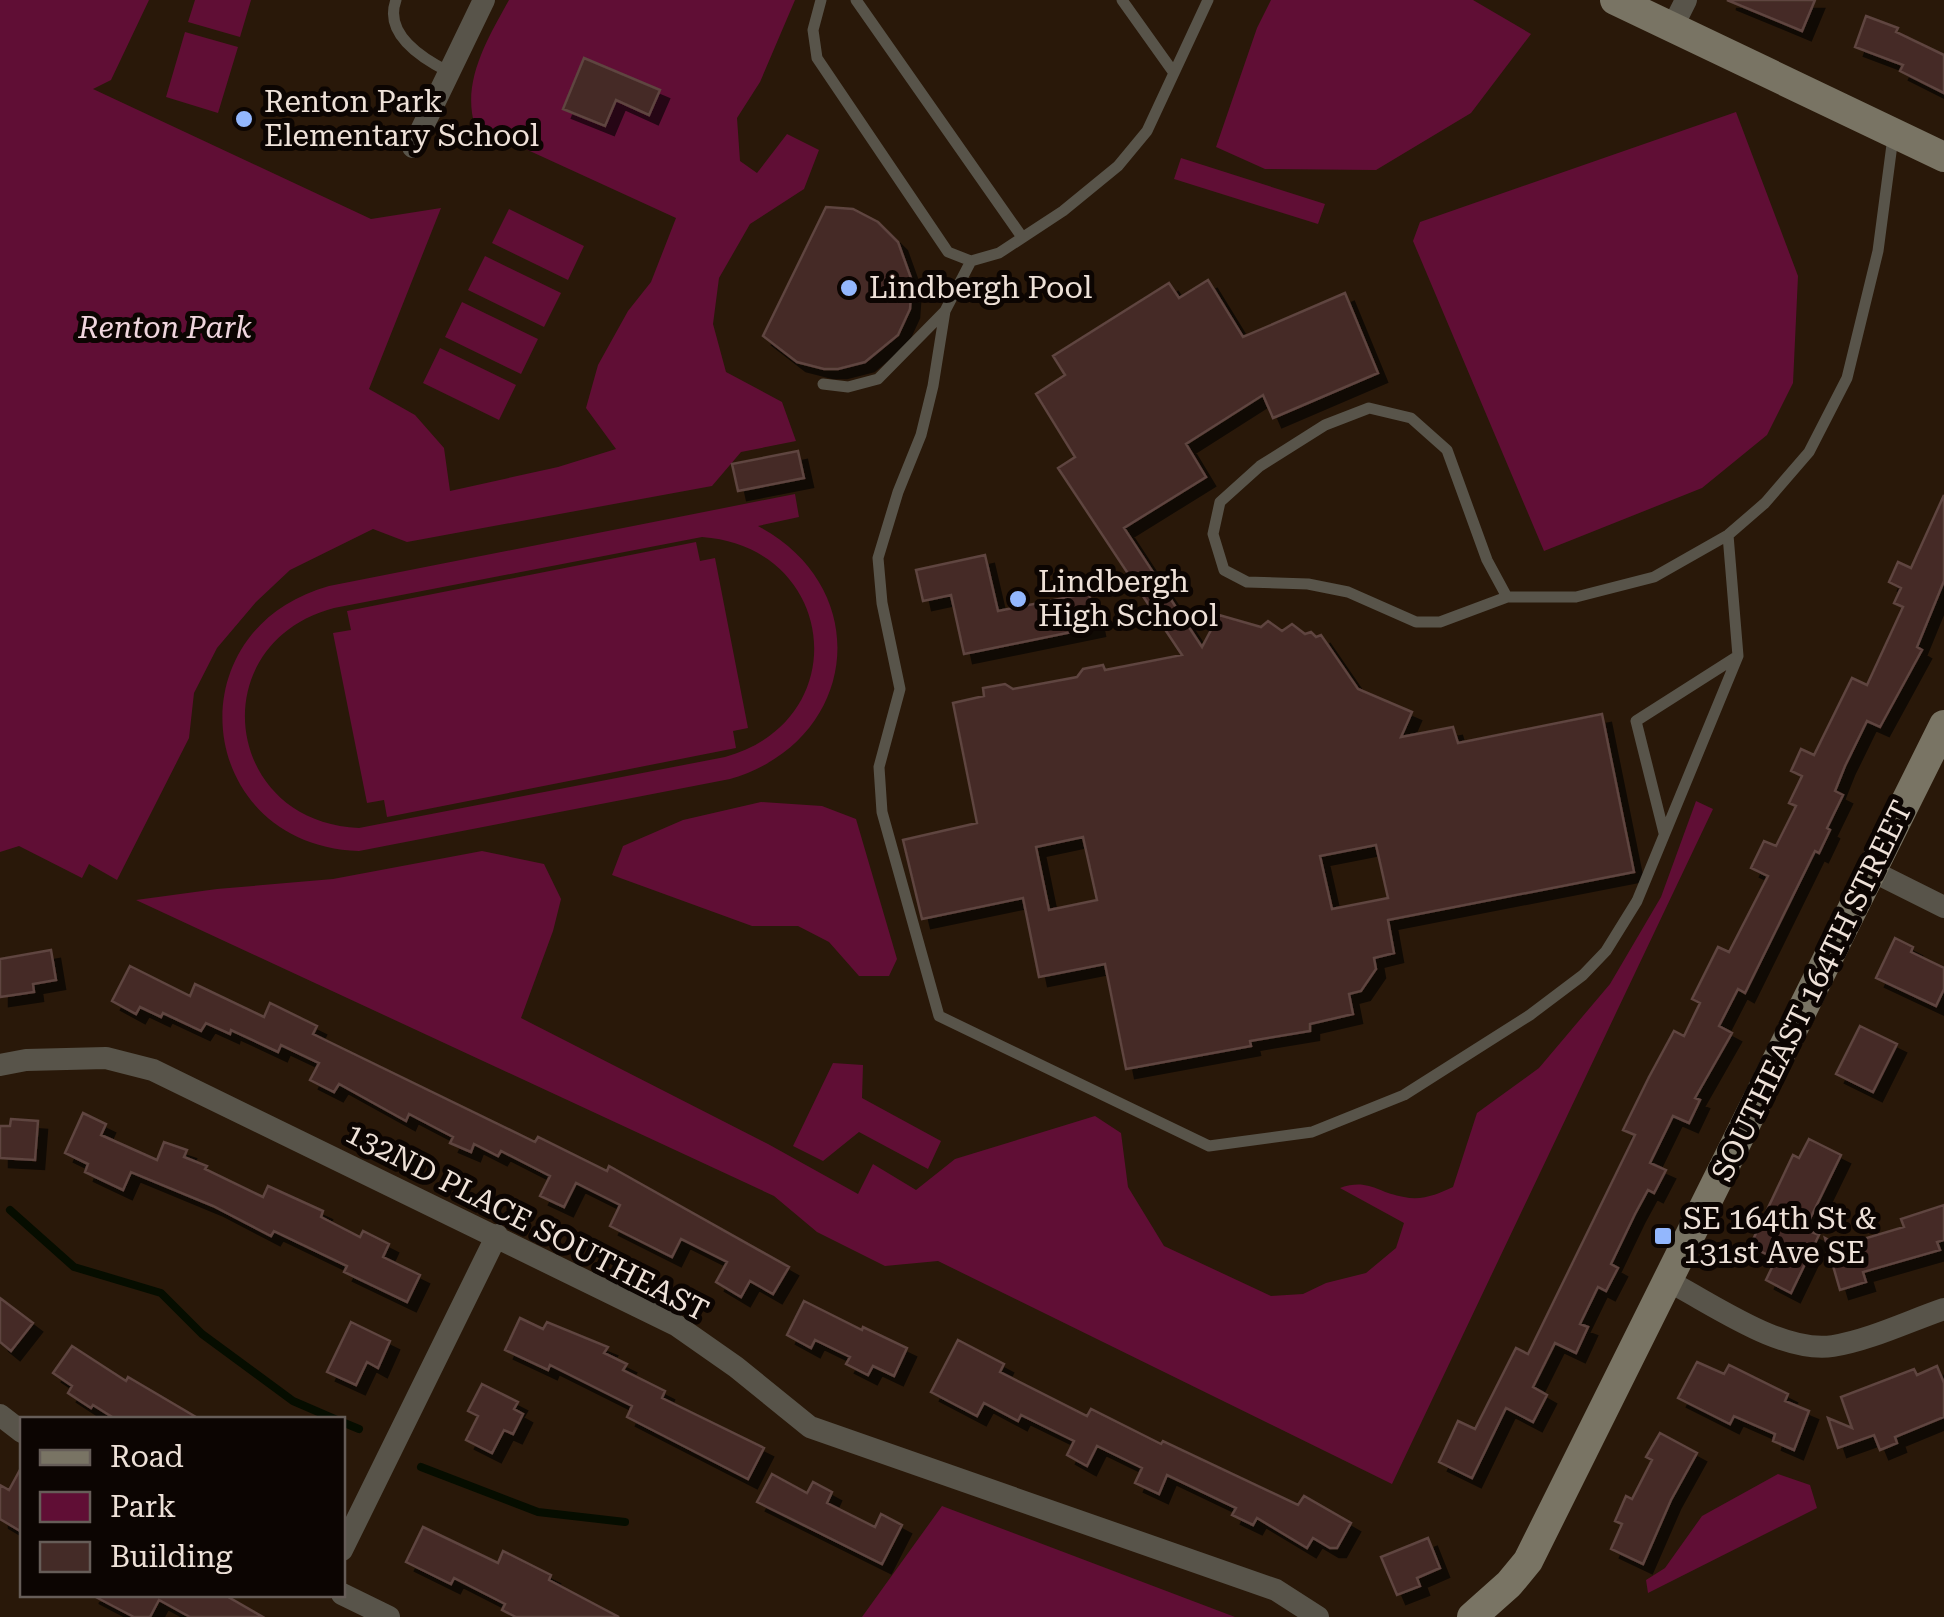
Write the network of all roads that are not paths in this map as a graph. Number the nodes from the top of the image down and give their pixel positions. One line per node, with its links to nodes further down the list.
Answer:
1 (396, 0): 10 (lane)
2 (484, 0): 10 (street)
3 (821, 0): 16 (lane)
4 (856, 0): 15 (lane)
5 (1122, 0): 11 (lane)
6 (1208, 0): 11 (lane)
7 (1615, 0): 9 (street)
8 (1686, 0): 9 (street)
9 (1672, 28): 12 (street)
10 (449, 72): 13 (street)
11 (1174, 74): 15 (lane)
12 (1894, 133): 14 (street); 19 (lane)
13 (413, 147)
14 (1944, 157)
15 (1022, 237): 16 (lane)
16 (971, 261): 17 (lane)
17 (945, 311): 18 (lane); 23 (lane)
18 (823, 384)
19 (1728, 535): 20 (lane); 21 (lane)
20 (1507, 597): 20 (lane)
21 (1738, 656): 23 (lane); 23 (lane)
22 (1944, 724): 24 (street, SOUTHEAST 164TH STREET)
23 (1664, 834)
24 (1872, 871): 25 (street); 28 (street, SOUTHEAST 164TH STREET)
25 (1944, 907)
26 (0, 1065): 27 (street, 132ND PLACE SOUTHEAST)
27 (497, 1235): 32 (street); 35 (street, 132ND PLACE SOUTHEAST)
28 (1668, 1281): 29 (street); 36 (street, SOUTHEAST 164TH STREET)
29 (1944, 1308)
30 (0, 1415): 31 (street)
31 (20, 1430)
32 (345, 1544)
33 (345, 1595): 34 (street)
34 (390, 1617)
35 (1318, 1617)
36 (1472, 1617)

